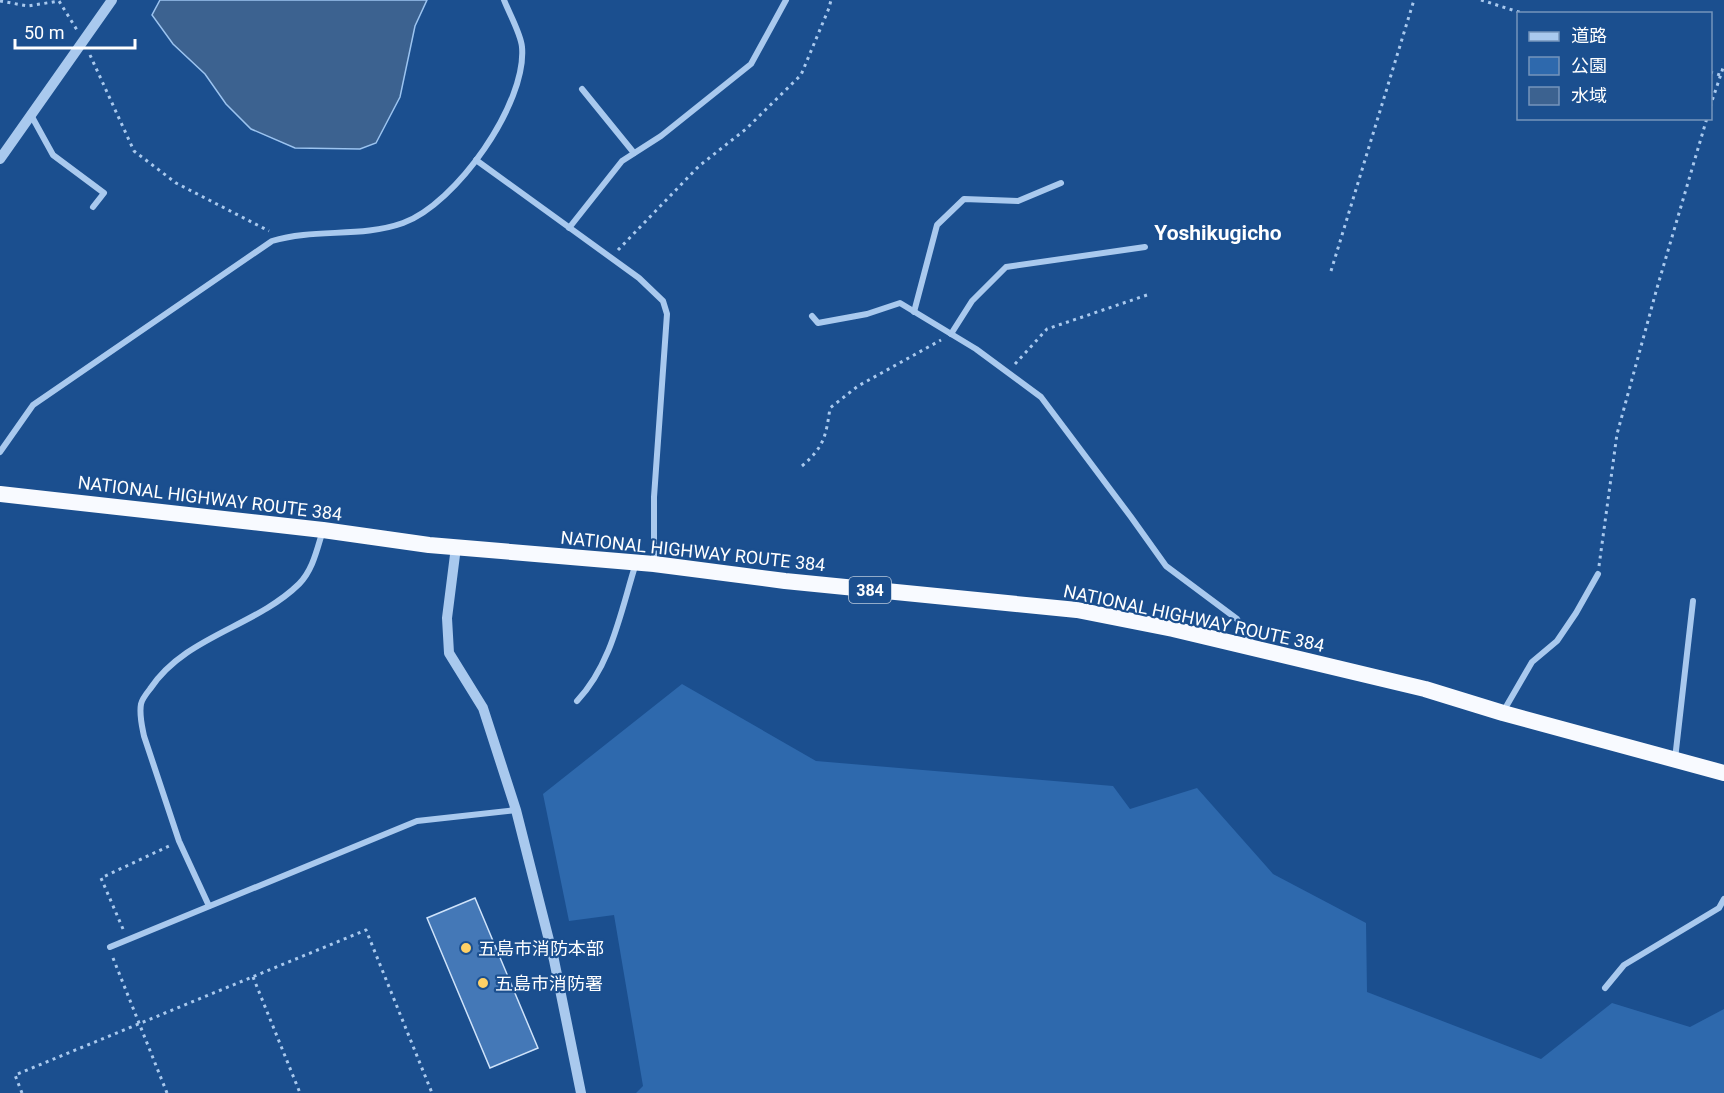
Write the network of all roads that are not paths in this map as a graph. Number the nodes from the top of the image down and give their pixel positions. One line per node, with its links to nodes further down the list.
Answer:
1 (112, 0): 5 (street)
2 (504, 0): 8 (street)
3 (786, 0): 6 (street)
4 (582, 89): 6 (street)
5 (31, 115): 7 (street); 10 (street)
6 (634, 153): 11 (street)
7 (0, 159)
8 (476, 160): 11 (street); 16 (street)
9 (1061, 183): 13 (street)
10 (93, 207)
11 (569, 228): 21 (street)
12 (1145, 247): 15 (street)
13 (914, 312): 14 (street); 15 (street)
14 (812, 316)
15 (951, 334): 24 (street)
16 (0, 452)
17 (0, 494): 18 (highway, NATIONAL HIGHWAY ROUTE 384 / 384)
18 (323, 530): 19 (highway, NATIONAL HIGHWAY ROUTE 384 / 384); 31 (street)
19 (456, 547): 20 (highway, NATIONAL HIGHWAY ROUTE 384 / 384); 29 (street)
20 (636, 562): 21 (highway, NATIONAL HIGHWAY ROUTE 384 / 384); 25 (street)
21 (654, 564): 24 (highway, NATIONAL HIGHWAY ROUTE 384 / 384)
22 (1598, 574): 26 (street)
23 (1693, 601): 27 (street)
24 (1255, 649): 26 (highway, NATIONAL HIGHWAY ROUTE 384 / 384)
25 (577, 701)
26 (1503, 712): 27 (highway, NATIONAL HIGHWAY ROUTE 384 / 384)
27 (1675, 759): 28 (highway, NATIONAL HIGHWAY ROUTE 384 / 384)
28 (1724, 773)
29 (516, 810): 31 (street); 34 (street)
30 (1724, 899): 33 (street)
31 (209, 906): 32 (street)
32 (110, 947)
33 (1605, 988)
34 (581, 1093)

